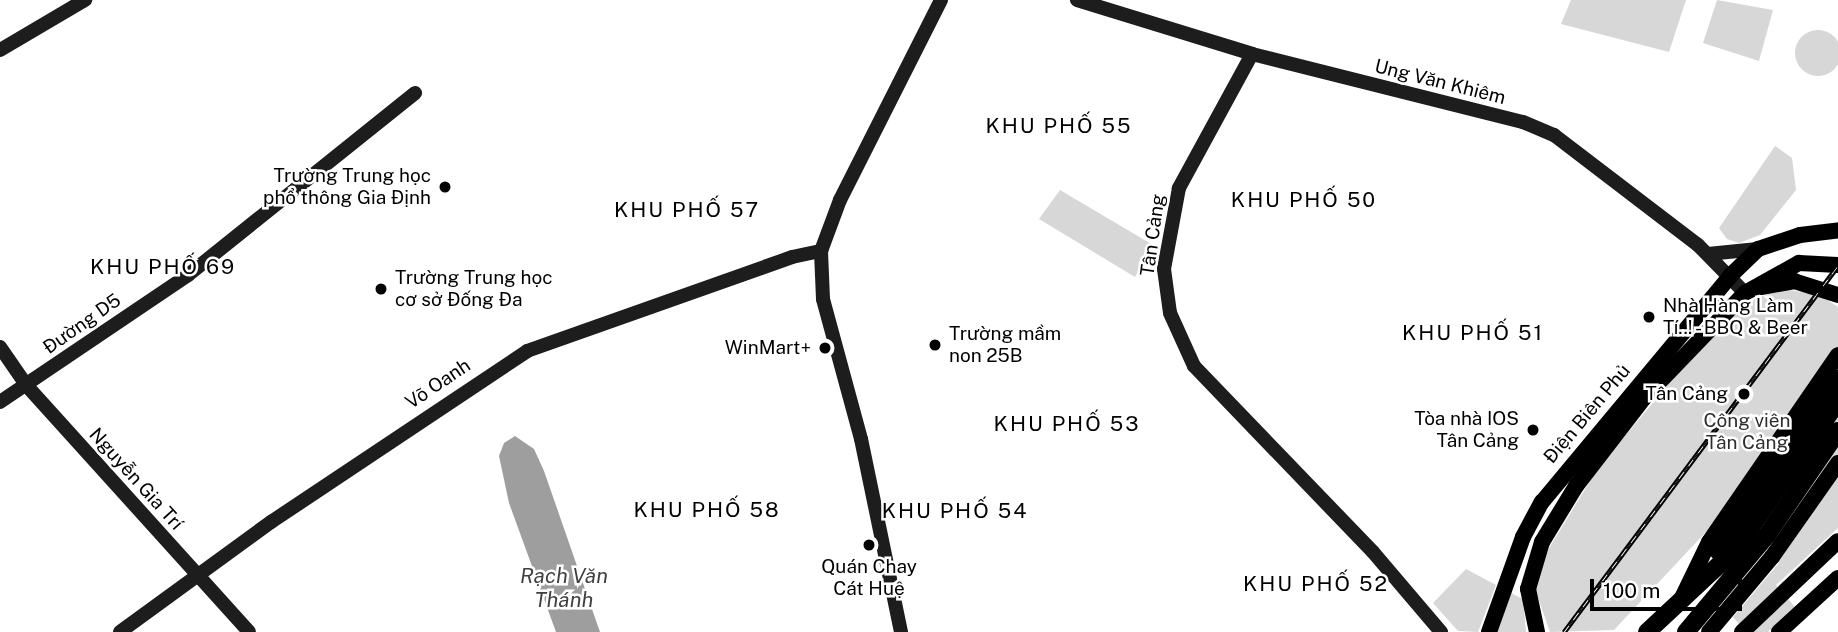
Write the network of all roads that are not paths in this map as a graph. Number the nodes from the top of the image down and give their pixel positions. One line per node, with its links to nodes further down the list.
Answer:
1 (85, 0): 4 (street)
2 (941, 0): 9 (street)
3 (1077, 0): 5 (street, Ung Văn Khiêm)
4 (0, 50)
5 (1252, 54): 10 (street, Ung Văn Khiêm); 34 (street, Tân Cảng)
6 (415, 93): 18 (street, Đường D5)
7 (1838, 230): 8 (main road)
8 (1758, 249): 10 (street); 12 (main road, Điện Biên Phủ)
9 (821, 251): 25 (street, Võ Oanh); 33 (street)
10 (1708, 254): 12 (street, Ung Văn Khiêm)
11 (1838, 265): 13 (main road)
12 (1730, 276): 13 (street, Ung Văn Khiêm); 27 (main road, Điện Biên Phủ)
13 (1745, 293): 14 (main road); 28 (main road, Điện Biên Phủ)
14 (1838, 295)
15 (0, 346): 18 (street, Nguyễn Gia Trí)
16 (1838, 355): 23 (main road)
17 (1838, 379): 23 (highway)
18 (27, 386): 20 (street, Đường D5); 25 (street, Nguyễn Gia Trí)
19 (1838, 401): 23 (highway)
20 (0, 402)
21 (1838, 431): 30 (highway)
22 (1838, 463): 30 (main road)
23 (1732, 532): 29 (highway); 29 (main road)
24 (1838, 541): 39 (main road)
25 (198, 576): 31 (street, Võ Oanh); 32 (street, Nguyễn Gia Trí)
26 (1838, 578): 40 (main road)
27 (1506, 584): 28 (main road); 35 (main road, Điện Biên Phủ)
28 (1528, 589): 36 (main road)
29 (1679, 604): 37 (highway)
30 (1711, 622): 38 (highway)
31 (120, 632)
32 (249, 632)
33 (901, 632)
34 (1441, 632)
35 (1489, 632)
36 (1537, 632)
37 (1647, 632)
38 (1686, 632)
39 (1742, 632)
40 (1779, 632)

